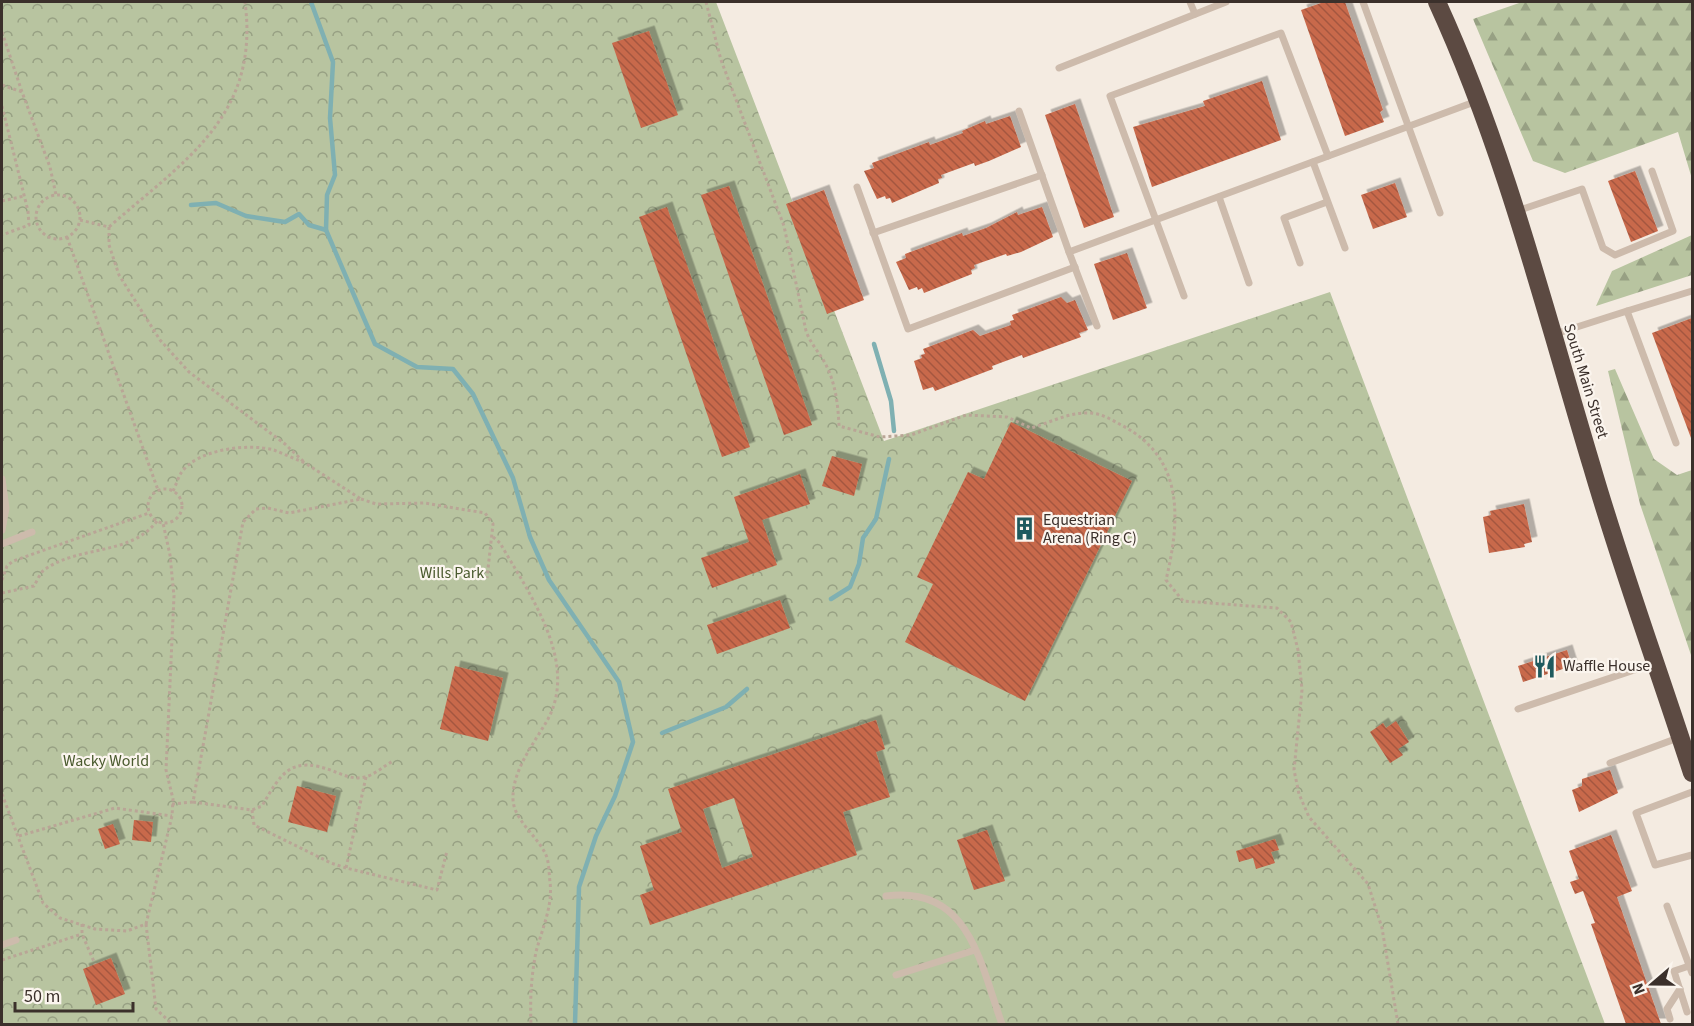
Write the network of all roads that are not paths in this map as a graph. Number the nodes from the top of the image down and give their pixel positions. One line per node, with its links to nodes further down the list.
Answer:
1 (1190, 2): 5 (lane)
2 (1226, 2): 5 (lane)
3 (1363, 2): 9 (lane)
4 (1437, 2): 7 (highway, South Main Street)
5 (1195, 14): 6 (lane)
6 (1059, 68)
7 (1477, 101): 9 (lane); 17 (highway, South Main Street)
8 (1019, 111): 13 (lane)
9 (1408, 127): 10 (lane); 18 (lane)
10 (1328, 156): 11 (lane); 19 (lane)
11 (1313, 162): 15 (lane); 16 (lane)
12 (1652, 171): 17 (lane)
13 (1042, 176): 20 (lane); 22 (lane)
14 (857, 187): 20 (lane)
15 (1219, 197): 19 (lane); 25 (lane)
16 (1327, 202): 21 (lane); 23 (lane)
17 (1515, 212): 30 (highway, South Main Street)
18 (1440, 213)
19 (1156, 220): 22 (lane); 27 (lane)
20 (873, 233): 24 (lane)
21 (1345, 248)
22 (1069, 252): 24 (lane)
23 (1300, 263)
24 (1075, 267): 29 (lane)
25 (1249, 283)
26 (1692, 291): 28 (lane)
27 (1184, 296)
28 (1627, 311): 30 (lane); 31 (lane)
29 (1097, 326)
30 (1552, 334): 36 (highway, South Main Street)
31 (1676, 442)
32 (2, 483): 33 (lane)
33 (2, 530)
34 (32, 532): 35 (lane)
35 (2, 544)
36 (1655, 663): 37 (lane); 38 (highway, South Main Street)
37 (1518, 709)
38 (1680, 737): 39 (lane); 40 (highway, South Main Street)
39 (1610, 763)
40 (1692, 773)
41 (1692, 792): 42 (lane)
42 (1692, 855)
43 (886, 896): 47 (lane)
44 (1667, 906): 48 (lane)
45 (16, 940): 46 (lane)
46 (2, 945)
47 (975, 950): 49 (lane); 53 (lane)
48 (1692, 968): 50 (lane)
49 (896, 975)
50 (1680, 989): 51 (lane); 52 (lane)
51 (1687, 1012)
52 (1670, 1019)
53 (1002, 1024)

